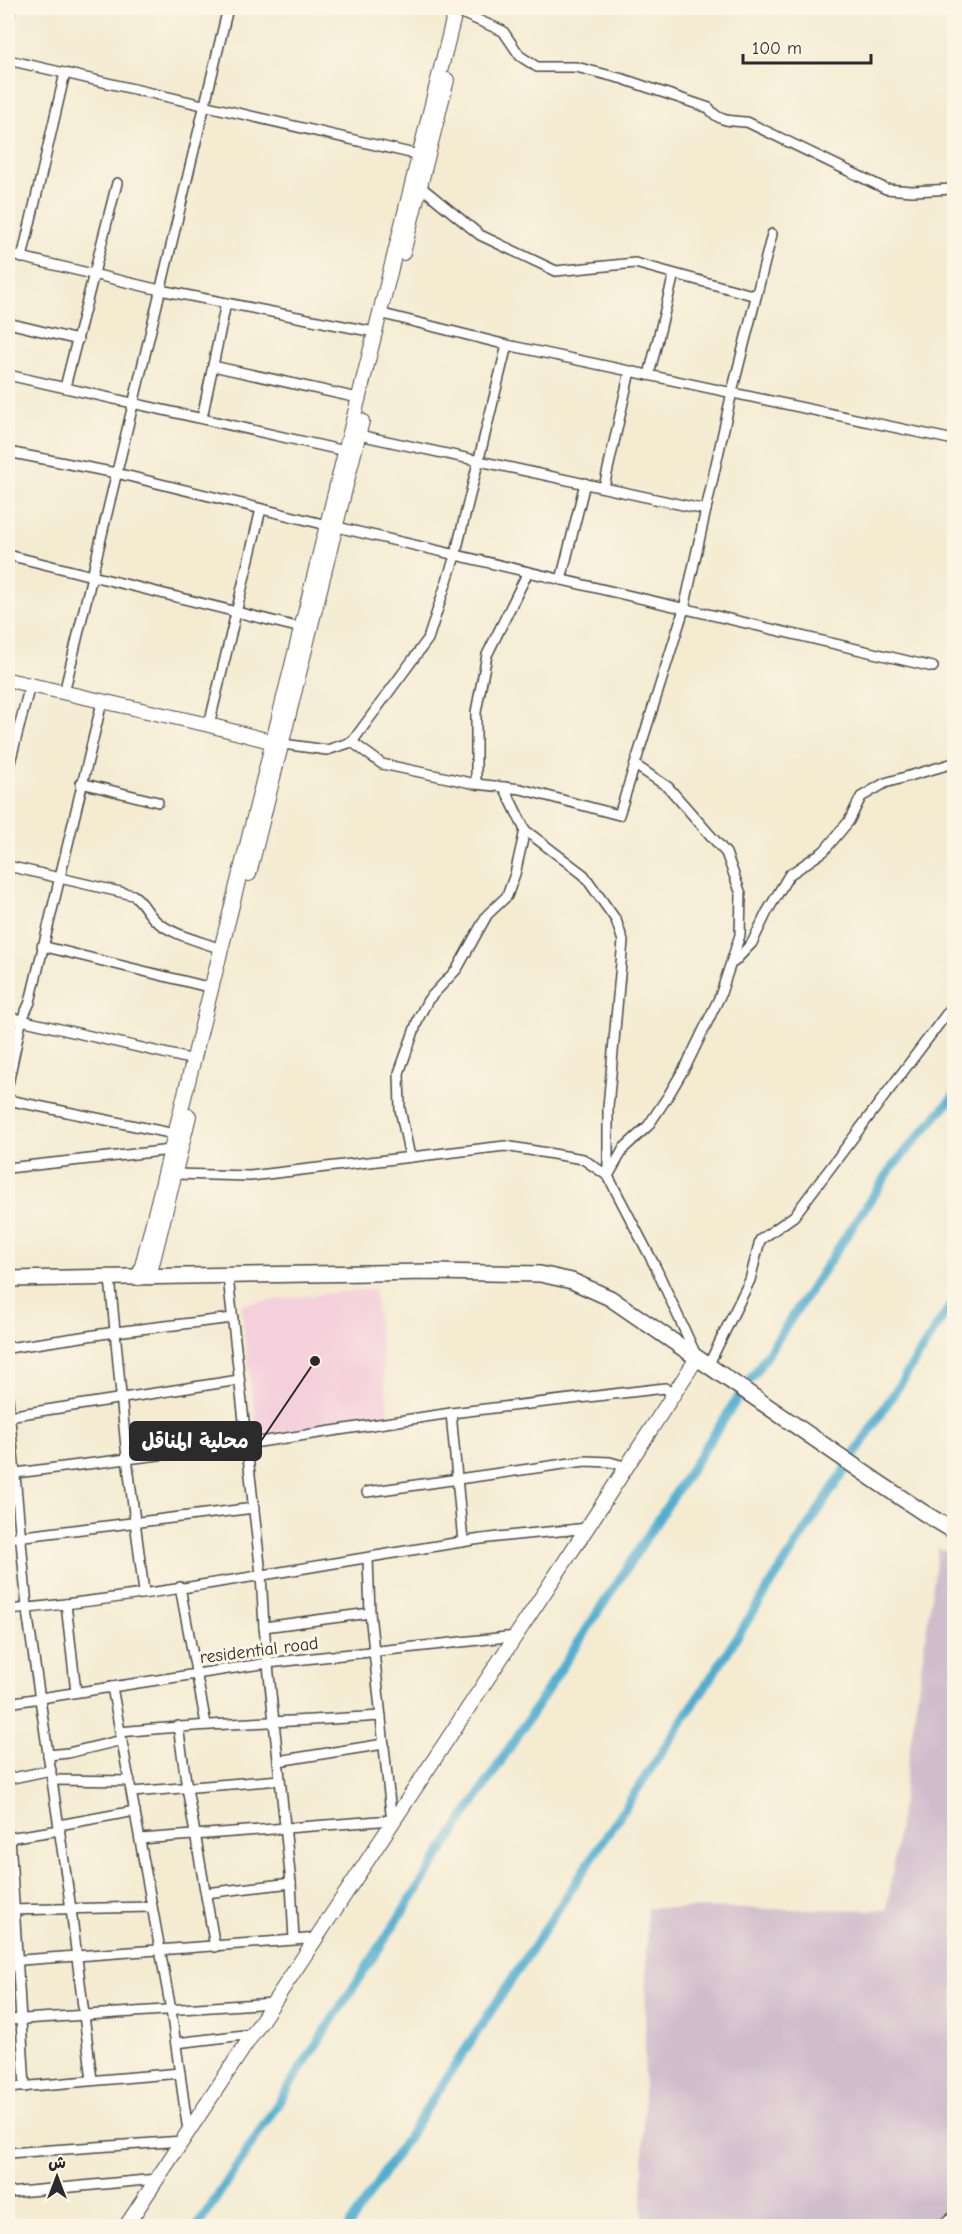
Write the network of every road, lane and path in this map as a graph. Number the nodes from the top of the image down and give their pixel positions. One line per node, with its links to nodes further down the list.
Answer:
1 (11, 8): 4 (street)
2 (228, 8): 7 (street)
3 (462, 10): 8 (street); 10 (street); 11 (street)
4 (8, 20)
5 (8, 60): 6 (street)
6 (65, 73): 7 (street); 14 (street)
7 (204, 106): 8 (street); 17 (street)
8 (419, 155): 20 (street)
9 (117, 183): 16 (street)
10 (421, 187): 15 (street); 20 (street)
11 (954, 189)
12 (772, 234): 18 (street)
13 (8, 254): 14 (street)
14 (22, 258): 16 (street)
15 (674, 273): 18 (street); 28 (street)
16 (95, 275): 17 (street); 23 (street)
17 (160, 290): 19 (street); 32 (street)
18 (756, 296): 30 (street)
19 (226, 303): 22 (street); 25 (street)
20 (383, 314): 22 (street); 24 (street); 34 (street)
21 (8, 322): 23 (street)
22 (374, 332): 31 (street)
23 (78, 340): 29 (street)
24 (507, 345): 26 (street); 38 (street)
25 (213, 366): 31 (street); 33 (street)
26 (630, 371): 28 (street); 41 (street)
27 (8, 375): 29 (street)
28 (649, 375): 30 (street)
29 (65, 387): 32 (street)
30 (732, 392): 35 (street); 43 (street)
31 (358, 398): 36 (street)
32 (133, 402): 33 (street); 39 (street)
33 (202, 418): 36 (street)
34 (359, 435): 38 (street); 44 (street)
35 (954, 440)
36 (345, 451): 44 (street)
37 (8, 452): 39 (street)
38 (479, 459): 40 (street); 46 (street)
39 (116, 473): 42 (street); 48 (street)
40 (585, 483): 41 (street); 49 (street)
41 (604, 487): 43 (street)
42 (261, 509): 44 (street); 51 (street)
43 (706, 510): 50 (street)
44 (332, 526): 46 (street); 52 (street); 60 (street)
45 (8, 555): 48 (street)
46 (455, 556): 47 (street); 59 (street)
47 (528, 572): 49 (street); 65 (street)
48 (92, 576): 51 (street); 56 (street)
49 (561, 580): 50 (street)
50 (684, 609): 53 (street); 62 (street)
51 (236, 612): 52 (street); 58 (street)
52 (301, 628): 60 (street)
53 (933, 668)
54 (8, 680): 55 (street)
55 (30, 685): 56 (street); 63 (street)
56 (64, 693): 57 (street)
57 (102, 702): 58 (street); 64 (street)
58 (208, 725): 60 (street)
59 (352, 742): 60 (street); 65 (street)
60 (277, 744): 72 (street); 85 (street)
61 (954, 763): 73 (street)
62 (634, 765): 66 (street); 73 (street)
63 (8, 770)
64 (81, 783): 67 (street); 70 (street)
65 (476, 784): 66 (street)
66 (504, 787): 68 (street)
67 (158, 802)
68 (525, 830): 83 (street); 86 (street)
69 (8, 866): 70 (street)
70 (59, 879): 71 (street); 72 (street)
71 (42, 946): 74 (street); 77 (street)
72 (221, 949): 74 (street)
73 (732, 964): 86 (street)
74 (212, 988): 78 (street)
75 (954, 1004): 94 (street)
76 (8, 1017): 77 (street)
77 (21, 1022): 78 (street); 79 (street)
78 (194, 1060): 81 (street)
79 (8, 1084)
80 (8, 1100): 81 (street)
81 (175, 1134): 82 (street)
82 (171, 1150): 84 (street); 87 (street)
83 (410, 1157): 85 (street); 86 (street)
84 (8, 1168)
85 (176, 1174): 87 (street)
86 (608, 1176): 94 (street)
87 (144, 1277): 88 (main road); 89 (main road)
88 (228, 1277): 91 (street); 94 (main road)
89 (110, 1278): 90 (main road); 92 (street)
90 (8, 1280)
91 (233, 1318): 92 (street); 95 (street)
92 (115, 1332): 93 (street); 98 (street)
93 (8, 1348)
94 (702, 1362): 96 (street); 110 (main road)
95 (239, 1380): 98 (street); 101 (street)
96 (674, 1396): 99 (street); 103 (street)
97 (8, 1398): 100 (street)
98 (121, 1398): 100 (street); 102 (street)
99 (451, 1413): 101 (street); 105 (street)
100 (8, 1415): 104 (street)
101 (246, 1444): 102 (street); 107 (street)
102 (127, 1458): 104 (street); 108 (street)
103 (627, 1467): 105 (street); 109 (street)
104 (11, 1474): 111 (street)
105 (456, 1478): 106 (street); 113 (street)
106 (367, 1492)
107 (254, 1508): 108 (street); 115 (street)
108 (136, 1522): 111 (street); 117 (street)
109 (587, 1528): 113 (street); 123 (street)
110 (954, 1531)
111 (20, 1536): 112 (street); 119 (street)
112 (8, 1538)
113 (463, 1542): 114 (street)
114 (368, 1559): 115 (street); 121 (street)
115 (261, 1574): 116 (street); 122 (street)
116 (180, 1587): 117 (street); 126 (street)
117 (144, 1592): 118 (street)
118 (66, 1604): 119 (street); 128 (street)
119 (27, 1608): 120 (street); 129 (street)
120 (8, 1610)
121 (370, 1613): 122 (street); 124 (street)
122 (264, 1628): 125 (street)
123 (516, 1636): 124 (street, residential road); 146 (street)
124 (374, 1652): 125 (street, residential road); 131 (street)
125 (268, 1663): 126 (street, residential road); 132 (street)
126 (196, 1674): 127 (street, residential road); 133 (street)
127 (112, 1687): 128 (street, residential road); 135 (street)
128 (76, 1692): 129 (street, residential road)
129 (39, 1699): 130 (street, residential road); 137 (street)
130 (8, 1703)
131 (381, 1716): 132 (street); 136 (street)
132 (274, 1723): 133 (street); 138 (street)
133 (206, 1724): 134 (street)
134 (178, 1726): 135 (street); 143 (street)
135 (121, 1736): 137 (street); 142 (street)
136 (384, 1744): 138 (street); 146 (street)
137 (48, 1755): 139 (street)
138 (278, 1761): 141 (street)
139 (51, 1775): 140 (street); 142 (street); 147 (street)
140 (8, 1779)
141 (280, 1780): 143 (street); 148 (street)
142 (130, 1781): 144 (street)
143 (187, 1788): 144 (street); 149 (street)
144 (132, 1792): 145 (street)
145 (135, 1811): 147 (street); 151 (street)
146 (392, 1822): 148 (street); 157 (street)
147 (59, 1827): 150 (street); 155 (street)
148 (285, 1829): 149 (street); 152 (street)
149 (195, 1834): 151 (street); 153 (street)
150 (9, 1837): 156 (street)
151 (140, 1839): 154 (street)
152 (291, 1883): 153 (street); 158 (street)
153 (206, 1893): 159 (street)
154 (152, 1907): 155 (street); 160 (street)
155 (71, 1909): 156 (street); 161 (street)
156 (11, 1910): 162 (street)
157 (317, 1938): 158 (street); 163 (street)
158 (294, 1940): 159 (street)
159 (215, 1947): 160 (street)
160 (159, 1952): 161 (street); 164 (street)
161 (78, 1957): 162 (street); 165 (street)
162 (13, 1961): 166 (street)
163 (274, 2003): 164 (street); 168 (street)
164 (171, 2010): 165 (street); 169 (street)
165 (85, 2015): 166 (street); 171 (street)
166 (20, 2019): 167 (street); 172 (street)
167 (8, 2020)
168 (253, 2034): 169 (street); 174 (street)
169 (176, 2043): 170 (street)
170 (180, 2073): 171 (street); 174 (street)
171 (92, 2080): 172 (street)
172 (25, 2086): 173 (street)
173 (8, 2088)
174 (185, 2136): 175 (street); 176 (street)
175 (8, 2153)
176 (157, 2179): 177 (street); 179 (street)
177 (8, 2193)
178 (954, 2216): 180 (street)
179 (126, 2226)
180 (942, 2226)

